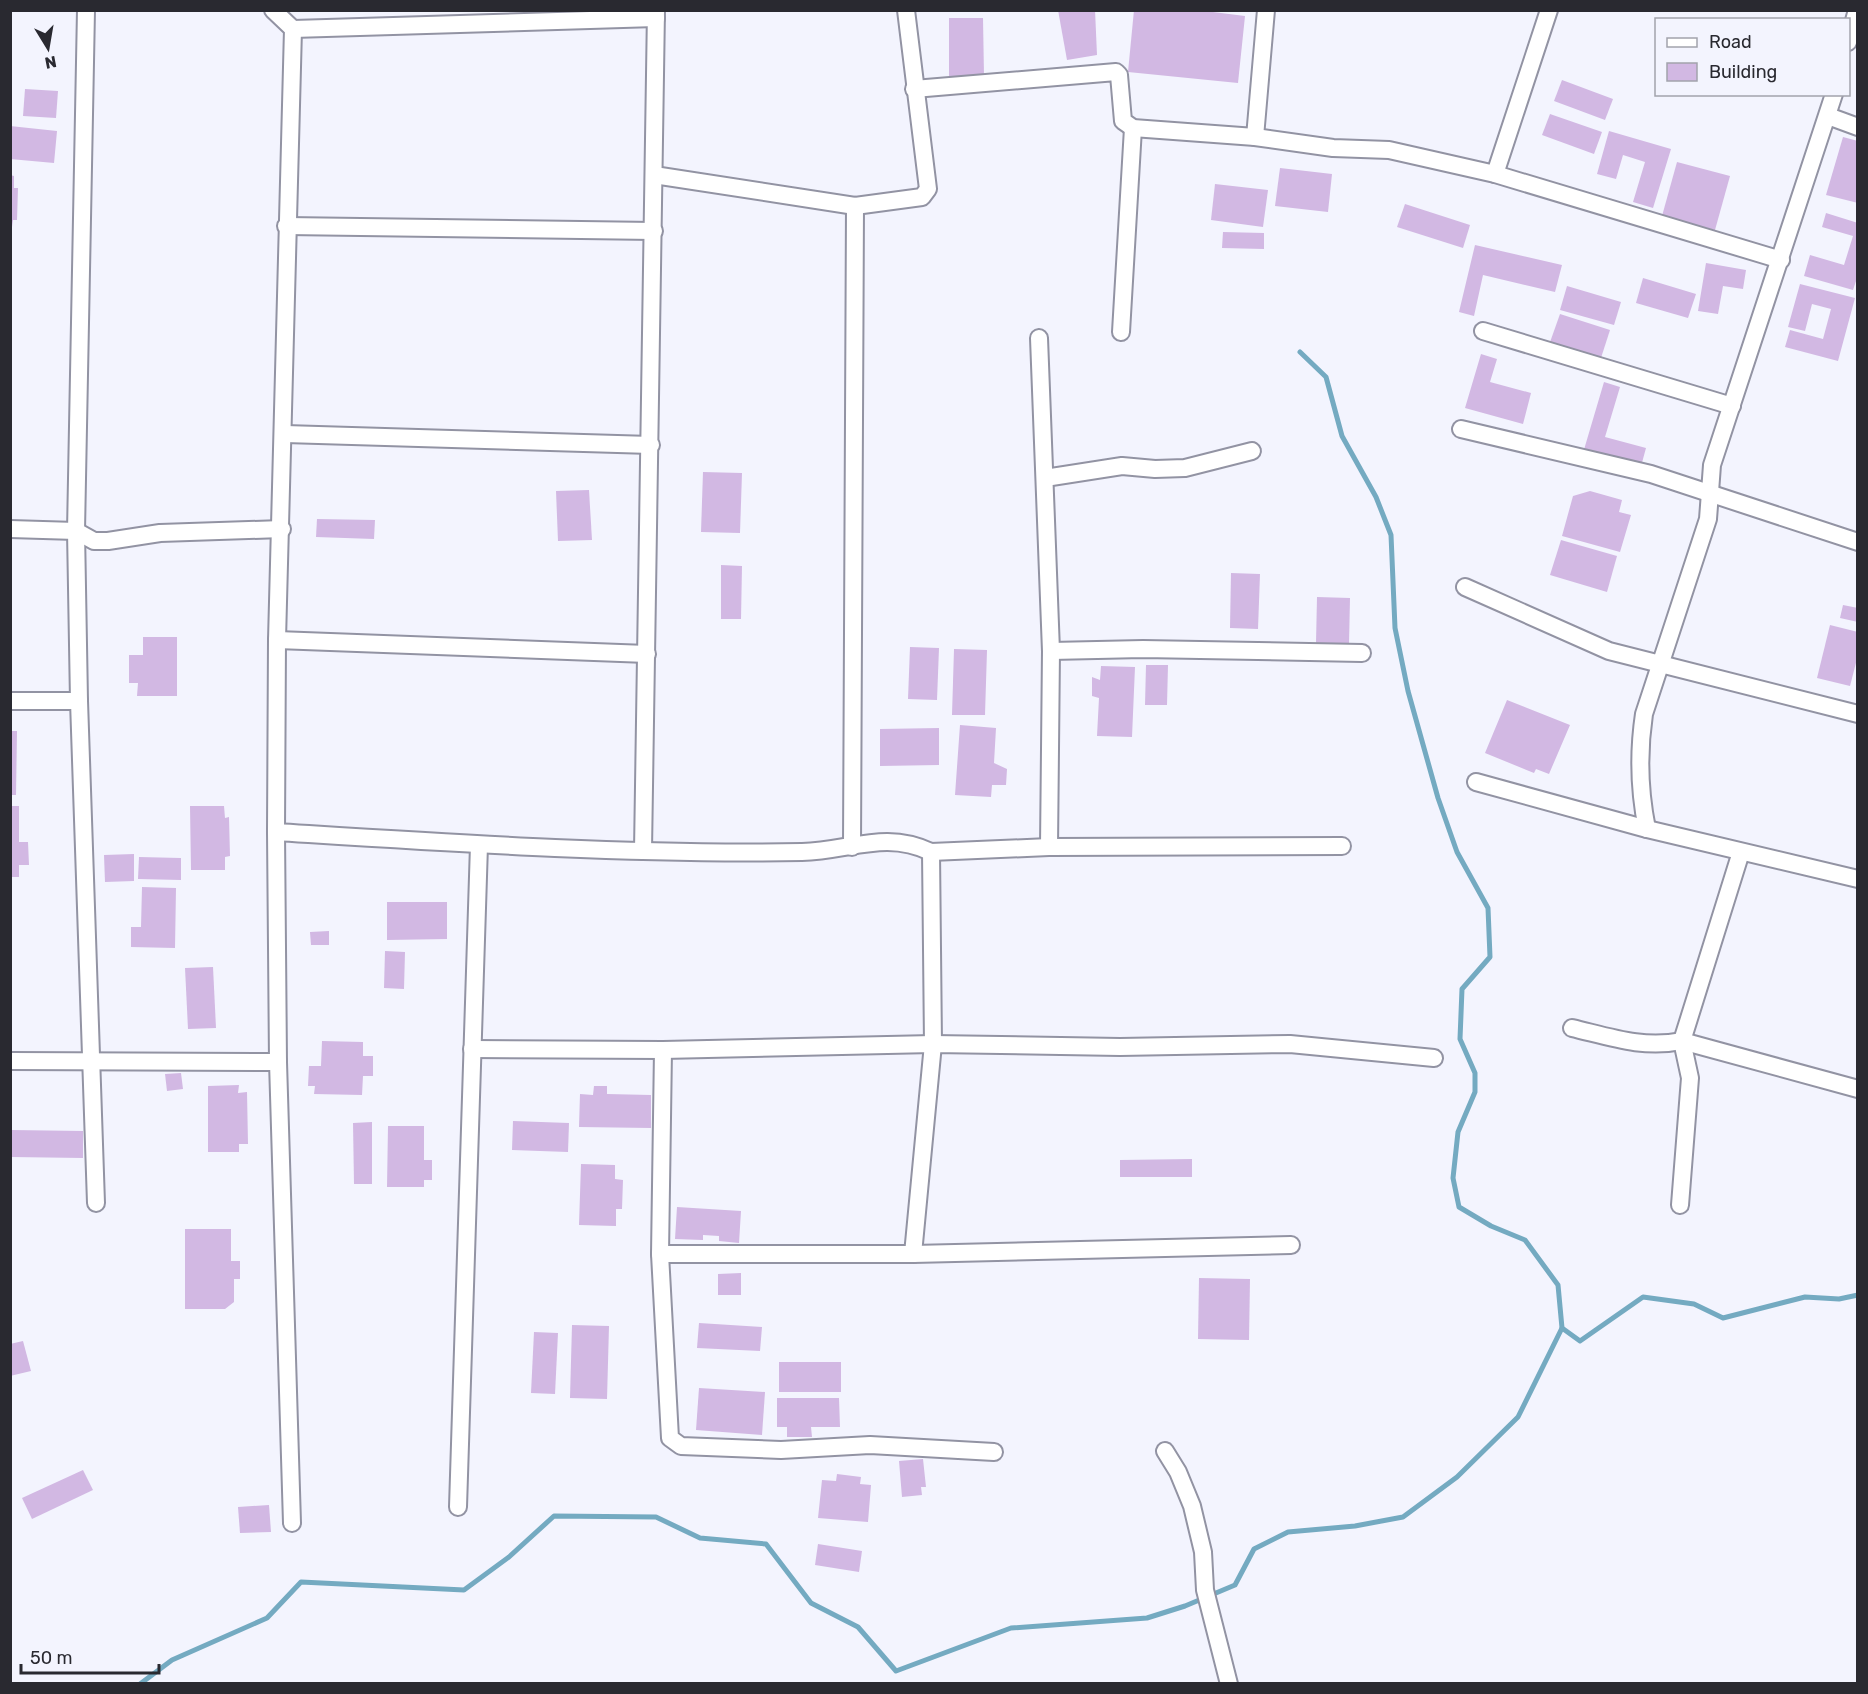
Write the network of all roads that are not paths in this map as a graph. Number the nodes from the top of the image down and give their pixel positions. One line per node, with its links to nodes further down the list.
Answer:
1 (86, 10): 34 (street)
2 (273, 10): 8 (street)
3 (906, 10): 10 (street)
4 (1266, 10): 15 (street)
5 (1549, 10): 16 (street)
6 (1857, 10): 9 (street)
7 (656, 14): 8 (street); 17 (street)
8 (293, 29): 19 (street)
9 (1850, 35)
10 (914, 89): 14 (street); 18 (street)
11 (1833, 96): 12 (street)
12 (1828, 116): 13 (street); 21 (street)
13 (1857, 127)
14 (1133, 128): 15 (street); 23 (street)
15 (1255, 137): 16 (street)
16 (1496, 174): 21 (street)
17 (654, 175): 18 (street); 20 (street)
18 (855, 206): 50 (street)
19 (286, 226): 20 (street); 27 (street)
20 (654, 231): 28 (street)
21 (1781, 260): 25 (street)
22 (1483, 331): 25 (street)
23 (1121, 332)
24 (1039, 338): 30 (street)
25 (1732, 406): 31 (street)
26 (1461, 429): 31 (street)
27 (285, 434): 28 (street); 33 (street)
28 (651, 445): 40 (street)
29 (1252, 451): 30 (street)
30 (1045, 478): 38 (street)
31 (1711, 493): 35 (street); 41 (street)
32 (10, 529): 34 (street)
33 (282, 529): 34 (street); 37 (street)
34 (76, 531): 43 (street)
35 (1857, 542)
36 (1465, 587): 41 (street)
37 (278, 640): 40 (street); 47 (street)
38 (1051, 651): 39 (street); 51 (street)
39 (1362, 653)
40 (647, 654): 52 (street)
41 (1660, 666): 44 (street); 46 (street)
42 (10, 701): 43 (street)
43 (79, 701): 64 (street)
44 (1857, 714)
45 (1476, 782): 46 (street)
46 (1647, 829): 54 (street)
47 (276, 832): 48 (street); 63 (street)
48 (479, 845): 52 (street); 59 (street)
49 (1342, 846): 51 (street)
50 (852, 847): 52 (street); 53 (street)
51 (1048, 847): 53 (street)
52 (643, 851)
53 (931, 852): 58 (street)
54 (1741, 852): 55 (street); 57 (street)
55 (1857, 879)
56 (1572, 1028): 57 (street)
57 (1682, 1041): 65 (street); 67 (street)
58 (933, 1044): 60 (street); 61 (street); 70 (street)
59 (472, 1049): 60 (street); 73 (street)
60 (663, 1050): 69 (street)
61 (1434, 1058)
62 (10, 1060): 64 (street)
63 (278, 1062): 64 (street); 74 (street)
64 (90, 1063): 66 (street)
65 (1857, 1089)
66 (96, 1203)
67 (1680, 1205)
68 (1290, 1245): 70 (street)
69 (660, 1254): 70 (street); 72 (street)
70 (914, 1254)
71 (1165, 1450): 75 (street)
72 (994, 1452)
73 (458, 1507)
74 (292, 1523)
75 (1229, 1683)

